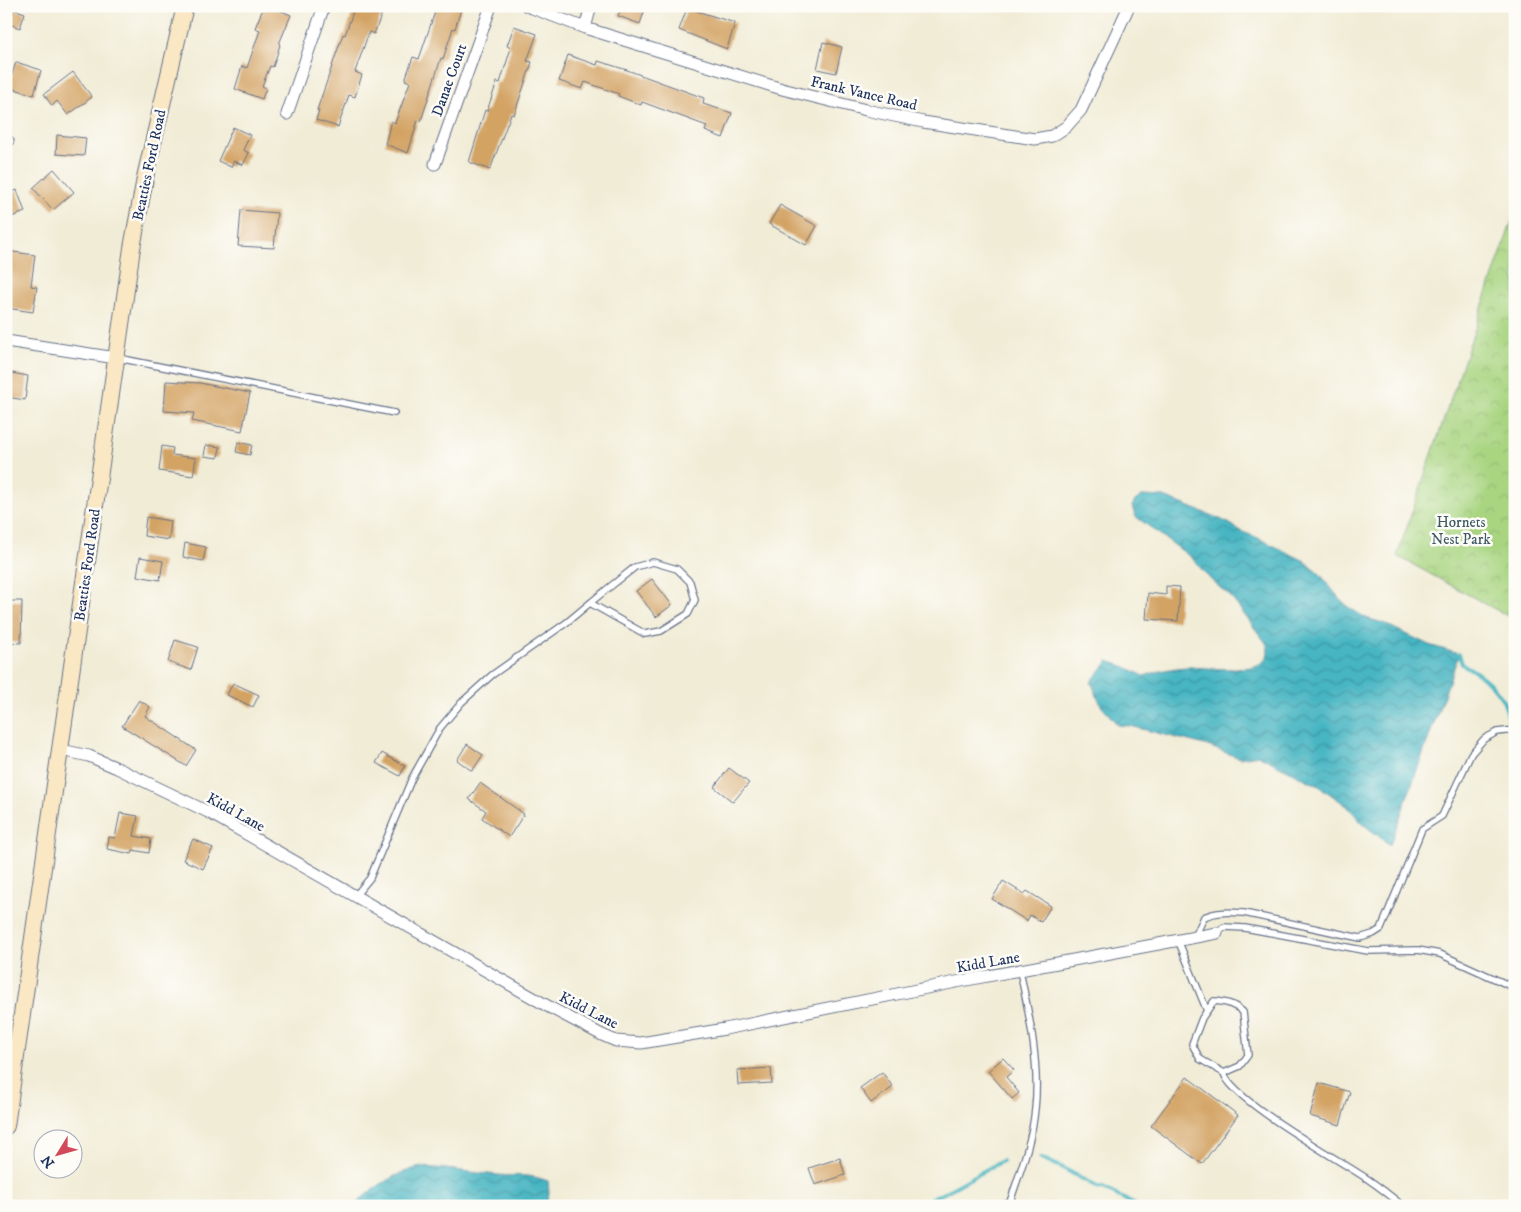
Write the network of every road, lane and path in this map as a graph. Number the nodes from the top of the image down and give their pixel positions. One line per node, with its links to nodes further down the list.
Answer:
1 (185, 6): 11 (main road, Beatties Ford Road)
2 (324, 6): 8 (street)
3 (492, 6): 9 (street, Danae Court)
4 (527, 6): 7 (street, Frank Vance Road)
5 (591, 6): 7 (street)
6 (1128, 6): 7 (street, Frank Vance Road)
7 (584, 28)
8 (287, 114)
9 (435, 164)
10 (6, 341): 11 (street)
11 (116, 358): 12 (lane); 15 (main road, Beatties Ford Road)
12 (394, 412)
13 (590, 603): 13 (lane); 16 (lane)
14 (1515, 730): 18 (lane)
15 (61, 750): 16 (street, Kidd Lane); 24 (main road, Beatties Ford Road)
16 (355, 896): 20 (street, Kidd Lane)
17 (1217, 933): 18 (street, Kidd Lane); 21 (lane)
18 (1195, 937): 19 (street, Kidd Lane)
19 (1178, 940): 20 (street, Kidd Lane); 22 (lane)
20 (1020, 971): 25 (lane)
21 (1515, 988)
22 (1207, 1011): 23 (lane); 23 (lane)
23 (1224, 1073): 26 (lane)
24 (6, 1126)
25 (1002, 1206)
26 (1403, 1206)

